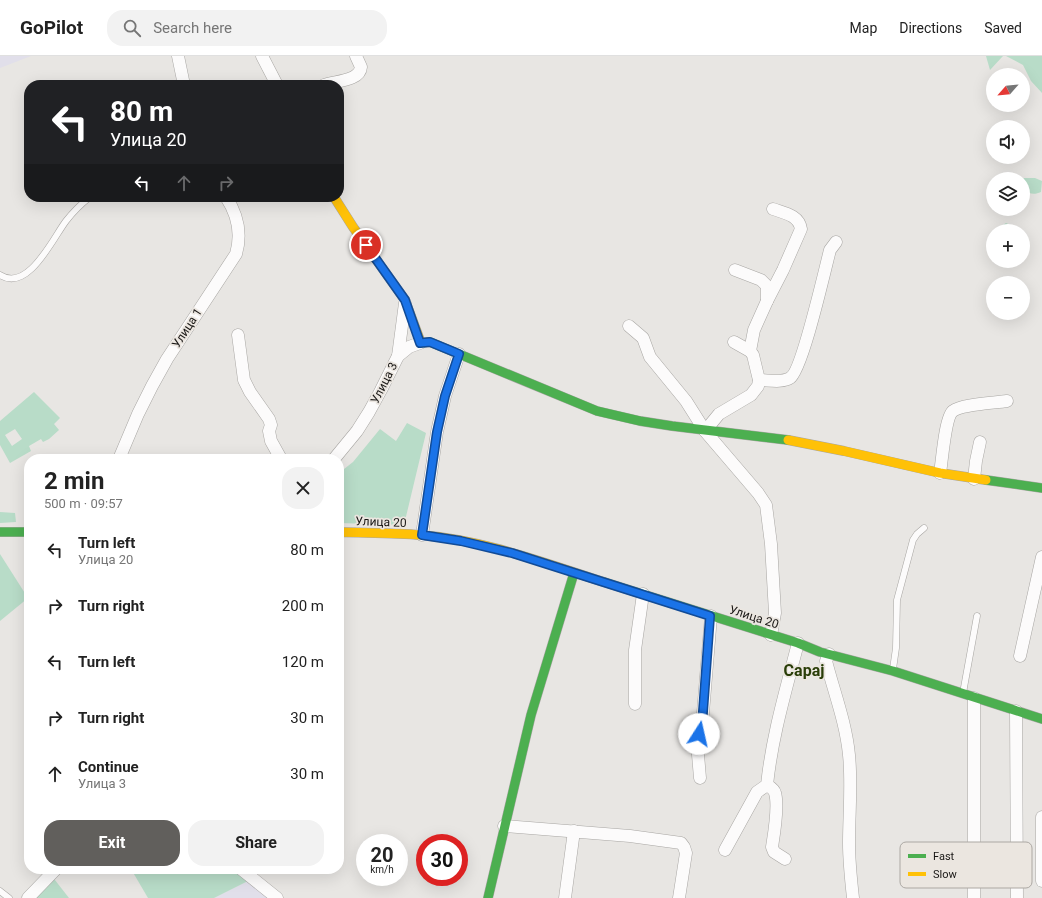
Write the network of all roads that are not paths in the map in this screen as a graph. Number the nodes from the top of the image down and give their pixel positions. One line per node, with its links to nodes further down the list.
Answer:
1 (178, 56): 4 (street)
2 (262, 56): 5 (street)
3 (356, 56): 6 (street)
4 (183, 80)
5 (274, 80)
6 (344, 80)
7 (85, 202): 13 (lane)
8 (229, 202): 27 (street, Улица 1)
9 (337, 202): 14 (street)
10 (772, 209): 15 (street)
11 (836, 242): 23 (street)
12 (735, 270): 15 (street)
13 (0, 275)
14 (405, 300): 19 (street); 22 (street, Улица 3)
15 (767, 301): 20 (street)
16 (629, 326): 25 (street)
17 (238, 335): 28 (street)
18 (734, 342): 20 (street)
19 (420, 343): 21 (street); 22 (street)
20 (750, 351): 23 (street)
21 (459, 354): 25 (street); 37 (street)
22 (398, 356): 29 (street, Улица 3)
23 (760, 380): 25 (street)
24 (1007, 401): 30 (street)
25 (705, 431): 30 (street); 43 (street)
26 (980, 442): 31 (street)
27 (121, 454)
28 (278, 454)
29 (338, 454)
30 (940, 473): 31 (street)
31 (974, 479): 32 (street)
32 (1042, 488)
33 (924, 528): 47 (lane)
34 (0, 532): 35 (street)
35 (24, 532)
36 (344, 532): 37 (street, Улица 20)
37 (422, 535): 39 (street, Улица 20)
38 (1042, 557): 46 (street)
39 (574, 573): 40 (street, Улица 20); 55 (street)
40 (643, 594): 41 (street, Улица 20); 49 (street)
41 (710, 616): 43 (street, Улица 20); 52 (street)
42 (977, 616): 48 (lane)
43 (771, 635): 44 (street, Улица 20)
44 (798, 643): 45 (street, Улица 20); 53 (street)
45 (829, 654): 47 (street, Улица 20); 73 (street)
46 (1020, 656)
47 (893, 671): 48 (street, Улица 20)
48 (968, 696): 50 (street, Улица 20); 57 (street)
49 (635, 704)
50 (1016, 711): 51 (street, Улица 20); 58 (street)
51 (1042, 718)
52 (700, 778)
53 (766, 785): 59 (street); 60 (street)
54 (1042, 817): 63 (street)
55 (504, 826): 56 (street); 70 (street)
56 (574, 831): 71 (street); 72 (street)
57 (972, 842)
58 (1017, 842)
59 (725, 850)
60 (785, 860)
61 (51, 874): 68 (street)
62 (247, 874): 69 (street)
63 (1042, 881)
64 (974, 888): 74 (street)
65 (1017, 888): 75 (street)
66 (0, 891): 67 (lane)
67 (8, 898)
68 (28, 898)
69 (277, 898)
70 (488, 898)
71 (565, 898)
72 (679, 898)
73 (853, 898)
74 (974, 898)
75 (1017, 898)

